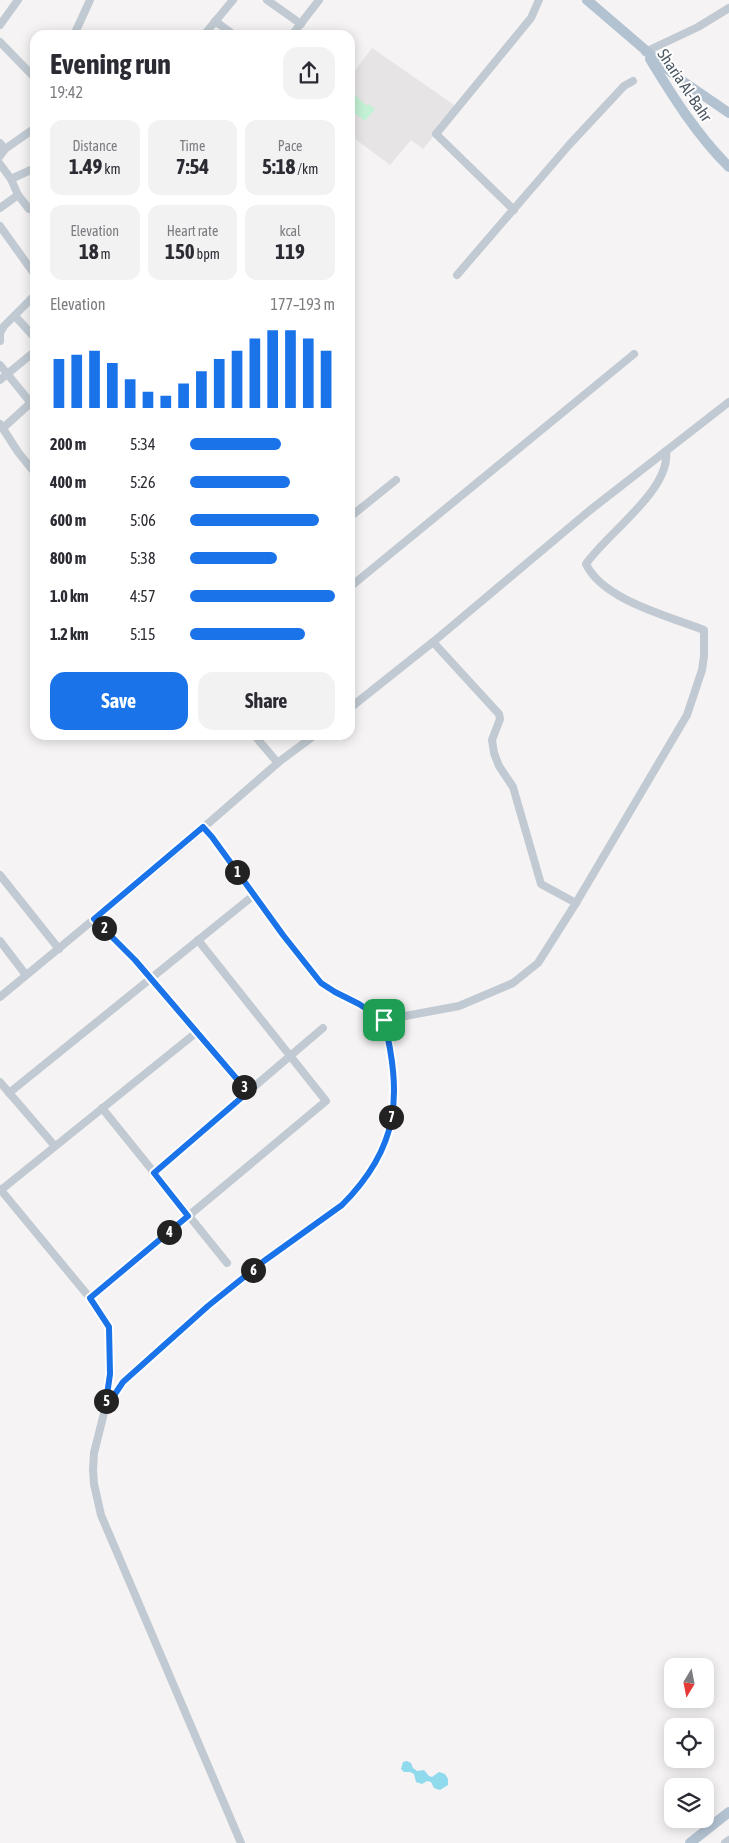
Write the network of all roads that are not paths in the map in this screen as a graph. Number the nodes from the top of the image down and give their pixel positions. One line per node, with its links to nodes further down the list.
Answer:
1 (18, 0): 11 (street)
2 (90, 0): 12 (street)
3 (233, 0): 9 (street)
4 (267, 0): 10 (street)
5 (319, 0): 10 (street)
6 (539, 0): 30 (street)
7 (587, 0): 17 (main road)
8 (729, 8): 17 (street)
9 (214, 20): 13 (street); 14 (street)
10 (301, 24): 15 (street)
11 (0, 25)
12 (76, 30)
13 (207, 30)
14 (227, 30)
15 (296, 30)
16 (0, 42): 18 (street)
17 (645, 52): 20 (main road, Sharia Al-Bahr); 24 (main road, Sharia Al-Bahr)
18 (30, 73)
19 (633, 81): 30 (street)
20 (729, 112)
21 (30, 131): 22 (street)
22 (2, 150)
23 (0, 164): 26 (street)
24 (729, 167)
25 (30, 170): 26 (street)
26 (11, 179): 27 (street)
27 (18, 195): 28 (street); 29 (street)
28 (0, 208)
29 (30, 208)
30 (514, 210): 33 (street)
31 (1, 231): 32 (street)
32 (30, 269)
33 (457, 275)
34 (30, 300): 35 (street)
35 (15, 316): 36 (street); 37 (street)
36 (2, 324): 38 (street)
37 (30, 332)
38 (0, 341)
39 (634, 354): 52 (street)
40 (30, 356): 42 (street)
41 (0, 365): 42 (street)
42 (7, 374): 43 (street); 44 (street)
43 (0, 380)
44 (30, 399)
45 (729, 402): 48 (street)
46 (30, 406): 47 (street)
47 (1, 426): 49 (street)
48 (666, 451): 53 (street); 61 (street)
49 (30, 467)
50 (396, 480): 51 (street)
51 (355, 513)
52 (355, 583)
53 (433, 642): 54 (street); 61 (street)
54 (355, 704)
55 (258, 740): 57 (street)
56 (308, 740): 57 (street)
57 (278, 763): 58 (street)
58 (203, 827): 60 (street); 62 (street)
59 (0, 875): 65 (street)
60 (254, 895): 63 (street); 69 (street)
61 (576, 904): 69 (street)
62 (94, 919): 65 (street); 67 (street)
63 (198, 940): 67 (street); 72 (street)
64 (0, 941): 66 (street)
65 (59, 949): 66 (street)
66 (26, 975): 68 (street)
67 (151, 978): 71 (street); 75 (street)
68 (0, 997)
69 (384, 1020): 83 (street)
70 (323, 1028): 72 (street)
71 (196, 1032): 74 (street); 76 (street)
72 (290, 1056): 74 (street); 80 (street)
73 (0, 1082): 75 (street)
74 (248, 1092): 78 (street)
75 (9, 1093): 77 (street)
76 (102, 1108): 78 (street); 79 (street)
77 (54, 1145)
78 (154, 1173): 80 (street)
79 (1, 1189): 82 (street)
80 (188, 1216): 81 (street); 82 (street)
81 (227, 1263)
82 (90, 1298): 83 (street)
83 (105, 1409): 86 (street)
84 (729, 1812): 87 (main road)
85 (729, 1840): 88 (street)
86 (241, 1843)
87 (690, 1843)
88 (725, 1843)

